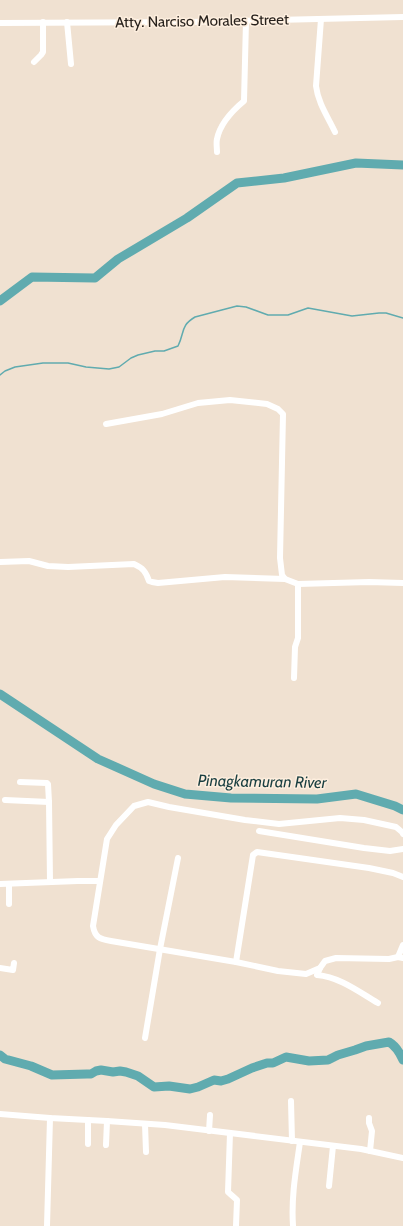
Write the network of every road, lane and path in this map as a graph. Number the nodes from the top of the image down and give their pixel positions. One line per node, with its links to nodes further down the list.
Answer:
1 (403, 17): 2 (street, Atty. Narciso Morales Street)
2 (321, 20): 3 (street, Atty. Narciso Morales Street); 9 (street)
3 (246, 21): 5 (street, Atty. Narciso Morales Street); 10 (street)
4 (43, 22): 5 (street, Atty. Narciso Morales Street); 6 (street, Atty. Narciso Morales Street); 7 (street)
5 (67, 22): 8 (street)
6 (0, 23)
7 (34, 62)
8 (71, 64)
9 (335, 132)
10 (217, 152)
11 (106, 424): 13 (street)
12 (0, 562): 13 (street)
13 (285, 579): 15 (street)
14 (403, 583): 15 (street)
15 (298, 584): 16 (street)
16 (294, 678)
17 (20, 782): 19 (street)
18 (5, 800): 19 (street)
19 (49, 802): 27 (street)
20 (259, 831): 22 (street)
21 (403, 834): 26 (street)
22 (403, 849)
23 (178, 858): 32 (street)
24 (403, 873): 25 (street)
25 (403, 878): 34 (street)
26 (100, 881): 27 (street); 32 (street)
27 (50, 882): 29 (street)
28 (0, 884): 29 (street)
29 (9, 884): 30 (street)
30 (9, 904)
31 (403, 945): 33 (street)
32 (160, 949): 34 (street); 39 (street)
33 (401, 958): 37 (street)
34 (236, 962): 37 (street)
35 (14, 963): 36 (street)
36 (0, 968)
37 (320, 968): 38 (street)
38 (378, 1004)
39 (145, 1038)
40 (291, 1101): 50 (street)
41 (0, 1114): 43 (street)
42 (210, 1115): 48 (street)
43 (50, 1118): 45 (street); 59 (street)
44 (369, 1118): 55 (street)
45 (88, 1120): 46 (street); 52 (street)
46 (107, 1121): 47 (street); 53 (street)
47 (145, 1124): 48 (street); 56 (street)
48 (209, 1131): 49 (street)
49 (230, 1134): 50 (street); 60 (street)
50 (292, 1141): 51 (street)
51 (300, 1142): 54 (street); 61 (street)
52 (88, 1144)
53 (106, 1145)
54 (333, 1146): 55 (street); 58 (street)
55 (370, 1151): 57 (street)
56 (146, 1152)
57 (403, 1158)
58 (329, 1186)
59 (47, 1226)
60 (236, 1226)
61 (293, 1226)

